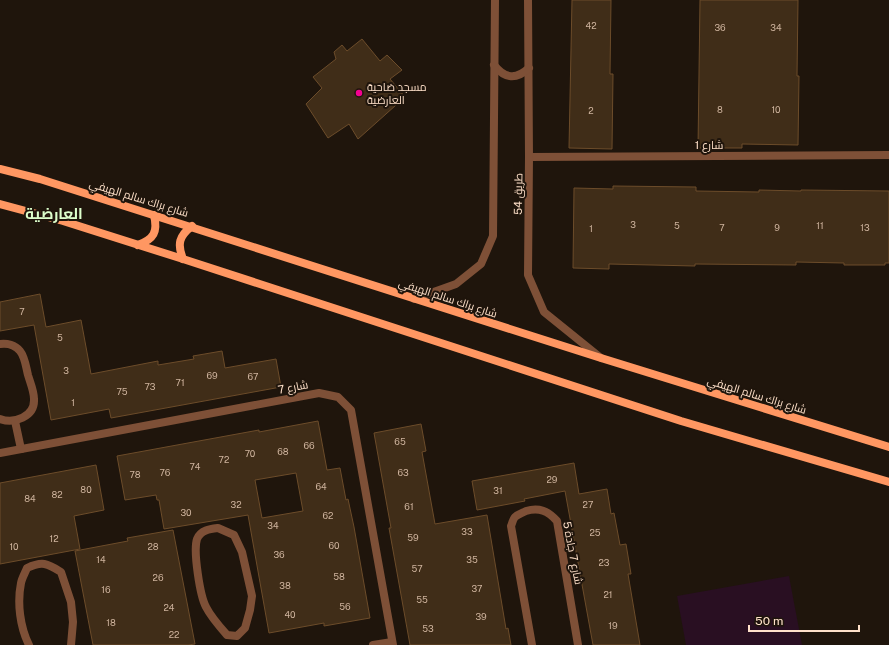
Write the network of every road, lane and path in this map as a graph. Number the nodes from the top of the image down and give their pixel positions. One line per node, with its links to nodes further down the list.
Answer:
1 (495, 0): 3 (street)
2 (528, 0): 4 (street, طريق 54)
3 (494, 65): 4 (street); 13 (street)
4 (529, 68): 6 (street, طريق 54)
5 (889, 155): 6 (street, شارع 1)
6 (529, 157): 15 (street, طريق 54)
7 (0, 169): 9 (main road, شارع براك سالم الهيفي)
8 (0, 204): 11 (main road)
9 (154, 216): 10 (main road, شارع براك سالم الهيفي); 11 (main road)
10 (192, 226): 12 (main road); 13 (main road, شارع براك سالم الهيفي)
11 (138, 245): 12 (main road)
12 (183, 258): 21 (main road)
13 (414, 299): 15 (main road, شارع براك سالم الهيفي)
14 (0, 344): 17 (street)
15 (601, 358): 18 (main road, شارع براك سالم الهيفي)
16 (0, 419): 17 (street)
17 (15, 421): 19 (street)
18 (889, 447)
19 (21, 449): 20 (street, شارع 7); 23 (street, شارع 7)
20 (0, 453)
21 (888, 481)
22 (237, 636): 22 (street); 26 (street)
23 (392, 644): 27 (street)
24 (29, 645): 25 (street)
25 (71, 645)
26 (238, 645)
27 (373, 645)
28 (532, 645): 29 (street, شارع 7 جادة 5)
29 (578, 645)

